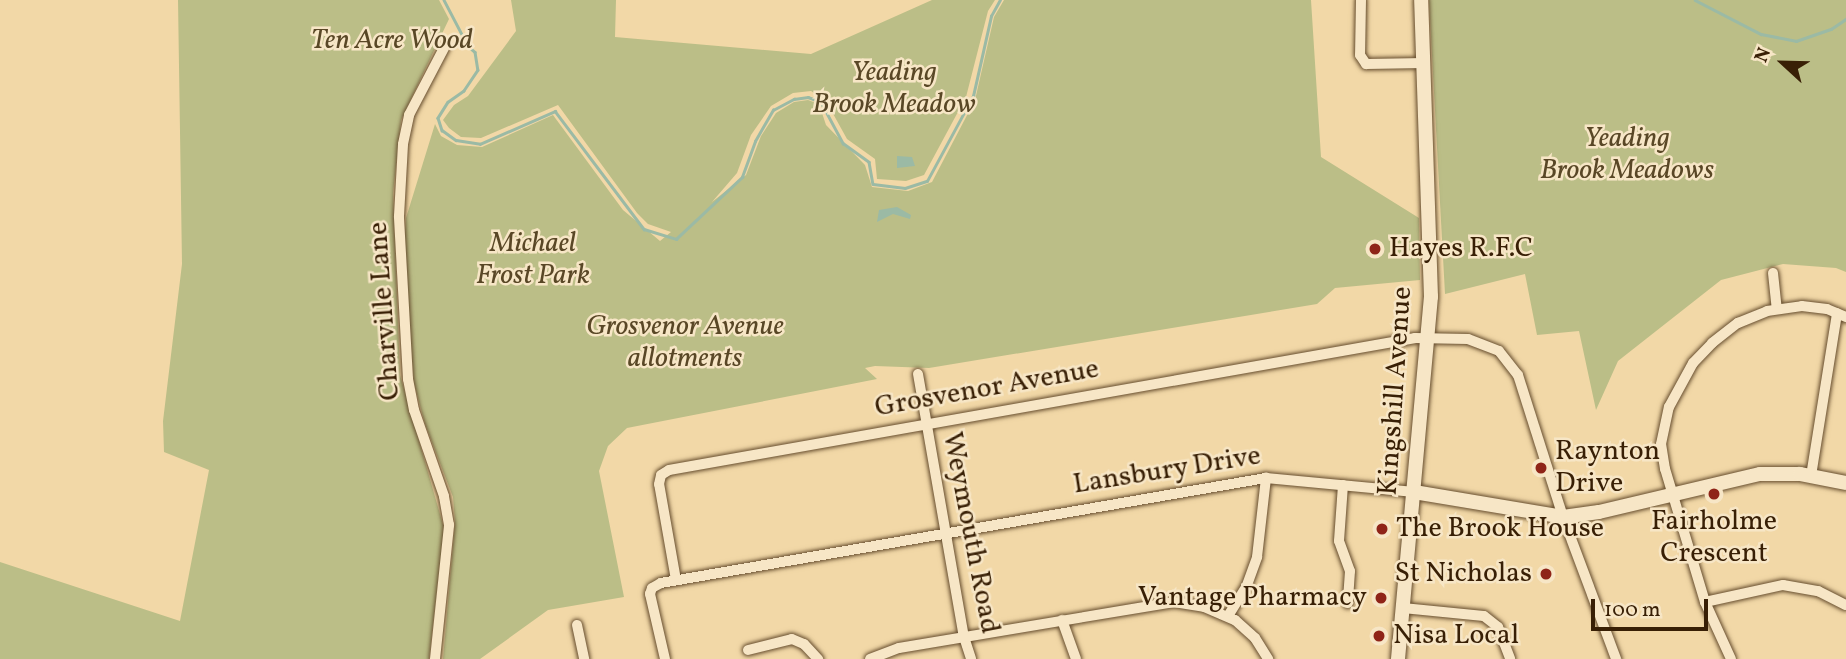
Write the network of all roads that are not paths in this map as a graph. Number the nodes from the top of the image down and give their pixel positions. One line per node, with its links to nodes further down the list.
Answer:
1 (1361, 0): 4 (street)
2 (1421, 0): 4 (street, Kingshill Avenue)
3 (444, 48): 29 (street, Charville Lane)
4 (1424, 64): 8 (street, Kingshill Avenue)
5 (1773, 273): 6 (street)
6 (1777, 309): 7 (street); 16 (street)
7 (1842, 315): 11 (street)
8 (1428, 336): 10 (street, Grosvenor Avenue); 15 (street, Kingshill Avenue); 17 (street)
9 (918, 374): 10 (street, Weymouth Road)
10 (926, 423): 18 (street, Weymouth Road); 19 (street, Grosvenor Avenue)
11 (1811, 476): 13 (street, Lansbury Drive); 16 (street, Lansbury Drive)
12 (1266, 478): 14 (street, Lansbury Drive); 18 (street, Lansbury Drive); 24 (street)
13 (1846, 483)
14 (1343, 485): 15 (street, Lansbury Drive); 21 (street)
15 (1414, 492): 17 (street, Lansbury Drive); 23 (street, Kingshill Avenue)
16 (1672, 494): 17 (street, Lansbury Drive); 20 (street)
17 (1563, 517): 39 (street)
18 (946, 531): 19 (street, Lansbury Drive); 27 (street, Weymouth Road)
19 (676, 580): 31 (street, Lansbury Drive)
20 (1705, 602): 22 (street); 40 (street)
21 (1348, 603)
22 (1846, 605)
23 (1403, 608): 37 (street, Kingshill Avenue); 38 (street)
24 (1228, 616): 25 (street); 36 (street)
25 (1062, 620): 27 (street); 35 (street)
26 (578, 625): 30 (street)
27 (964, 637): 33 (street); 34 (street, Weymouth Road)
28 (748, 649): 32 (street)
29 (435, 659)
30 (584, 659)
31 (665, 659)
32 (818, 659)
33 (870, 659)
34 (971, 659)
35 (1076, 659)
36 (1268, 659)
37 (1398, 659)
38 (1510, 659)
39 (1616, 659)
40 (1731, 659)

